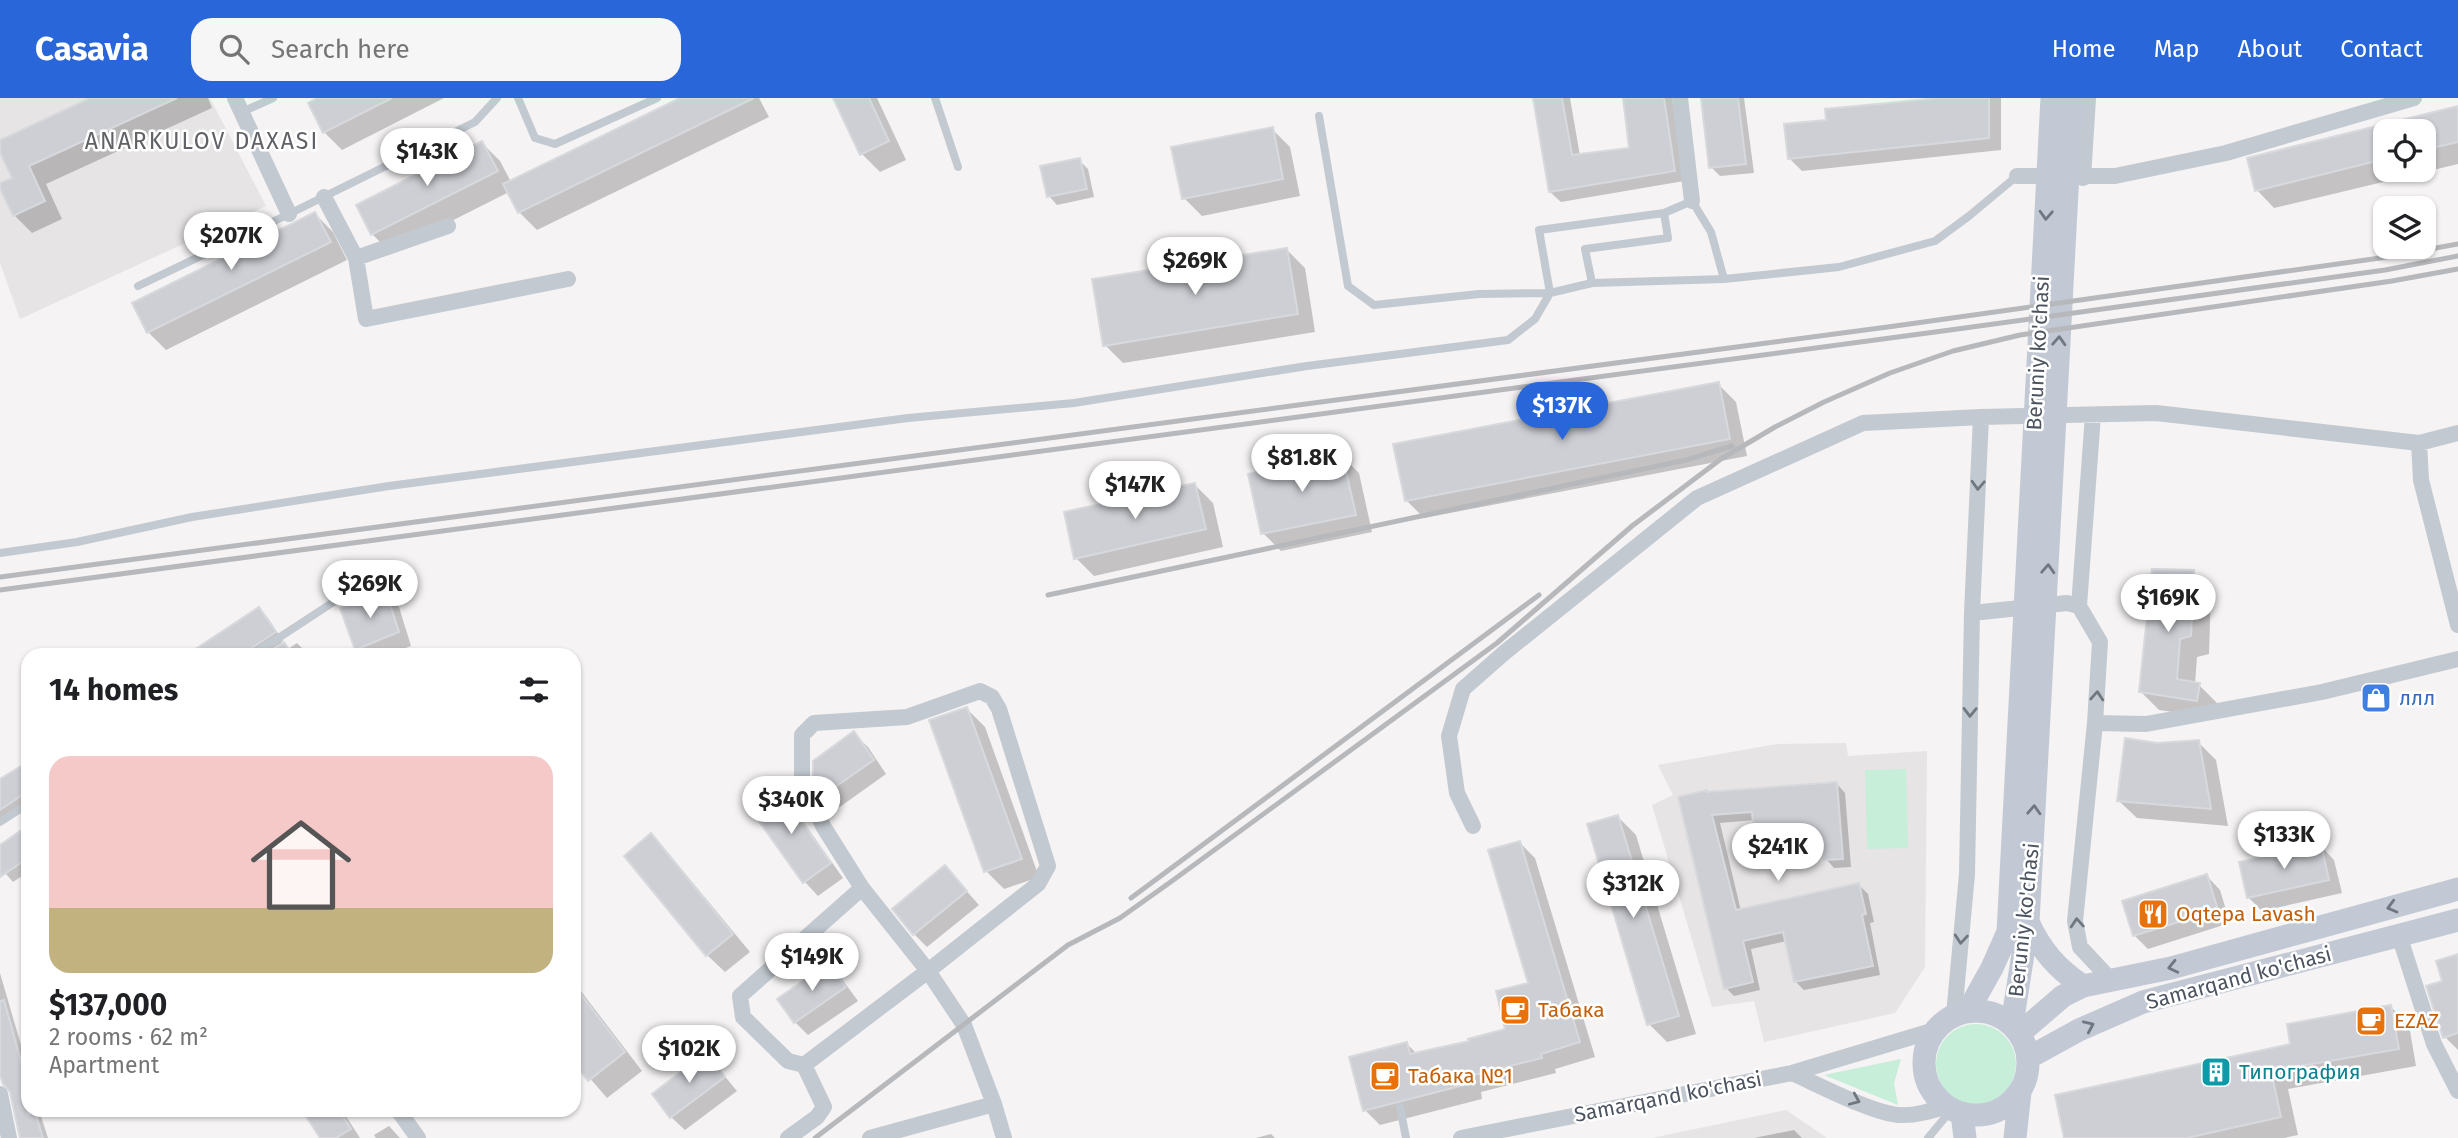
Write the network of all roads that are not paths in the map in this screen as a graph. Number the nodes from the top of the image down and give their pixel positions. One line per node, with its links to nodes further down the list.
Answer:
1 (273, 98): 11 (lane)
2 (497, 98): 16 (lane)
3 (518, 98): 4 (lane)
4 (657, 98)
5 (936, 98): 13 (lane)
6 (1680, 98): 17 (street)
7 (2052, 98): 38 (main road, Beruniy ko'chasi, one-way to 38)
8 (2072, 98): 38 (main road, Beruniy ko'chasi, one-way to 8)
9 (2088, 98): 15 (street)
10 (2414, 98): 15 (street)
11 (238, 105): 19 (street)
12 (1319, 117): 26 (lane)
13 (958, 167)
14 (2017, 176): 15 (street); 23 (lane)
15 (2083, 178)
16 (324, 197): 19 (lane); 21 (street)
17 (1692, 201): 18 (lane); 23 (lane)
18 (1664, 214): 24 (lane); 26 (lane)
19 (289, 215): 25 (lane)
20 (448, 226): 21 (street)
21 (356, 258): 22 (street)
22 (568, 279)
23 (1724, 279): 24 (lane)
24 (1591, 283): 26 (lane)
25 (138, 286)
26 (1550, 293): 31 (lane)
27 (2093, 415): 28 (street); 30 (street); 33 (street)
28 (1981, 417): 34 (street, one-way to 34); 42 (street)
29 (2458, 433): 30 (street)
30 (2418, 443): 35 (street)
31 (0, 553)
32 (358, 586): 36 (lane)
33 (2079, 606): 34 (street); 39 (street, one-way to 33)
34 (1972, 613): 51 (street, one-way to 51)
35 (2458, 625)
36 (263, 648)
37 (2458, 659): 39 (street)
38 (2031, 685): 46 (main road, Beruniy ko'chasi, one-way to 38); 51 (main road, Beruniy ko'chasi)
39 (2095, 723): 49 (street, one-way to 39)
40 (21, 808): 41 (lane)
41 (0, 822)
42 (1473, 826)
43 (862, 888): 48 (street); 48 (street); 55 (street)
44 (2458, 889): 49 (main road, Samarqand ko'chasi, one-way to 49)
45 (2458, 920): 47 (main road, Samarqand ko'chasi)
46 (2028, 922): 50 (main road); 52 (main road, Beruniy ko'chasi)
47 (2399, 935): 54 (main road, Samarqand ko'chasi, one-way to 47); 57 (street)
48 (928, 971): 55 (street); 60 (street)
49 (2110, 979): 50 (main road, Samarqand ko'chasi)
50 (2083, 986): 52 (main road, Samarqand ko'chasi)
51 (1961, 1013): 52 (main road, Beruniy ko'chasi); 53 (main road, Beruniy ko'chasi)
52 (2016, 1029): 54 (main road, Beruniy ko'chasi)
53 (1935, 1030): 56 (street, Samarqand ko'chasi); 62 (main road)
54 (2028, 1058): 58 (main road)
55 (804, 1065): 67 (street)
56 (1793, 1073): 62 (street, one-way to 62); 64 (street, Samarqand ko'chasi)
57 (2458, 1091)
58 (2020, 1092): 62 (main road); 73 (main road)
59 (0, 1094): 65 (street)
60 (994, 1104): 68 (street); 69 (street)
61 (1400, 1107): 70 (lane)
62 (1953, 1110): 71 (lane); 72 (main road)
63 (403, 1117): 66 (street)
64 (1469, 1137)
65 (9, 1138)
66 (418, 1138)
67 (788, 1138)
68 (870, 1138)
69 (1004, 1138)
70 (1406, 1138)
71 (1928, 1138)
72 (1965, 1138)
73 (2015, 1138)

